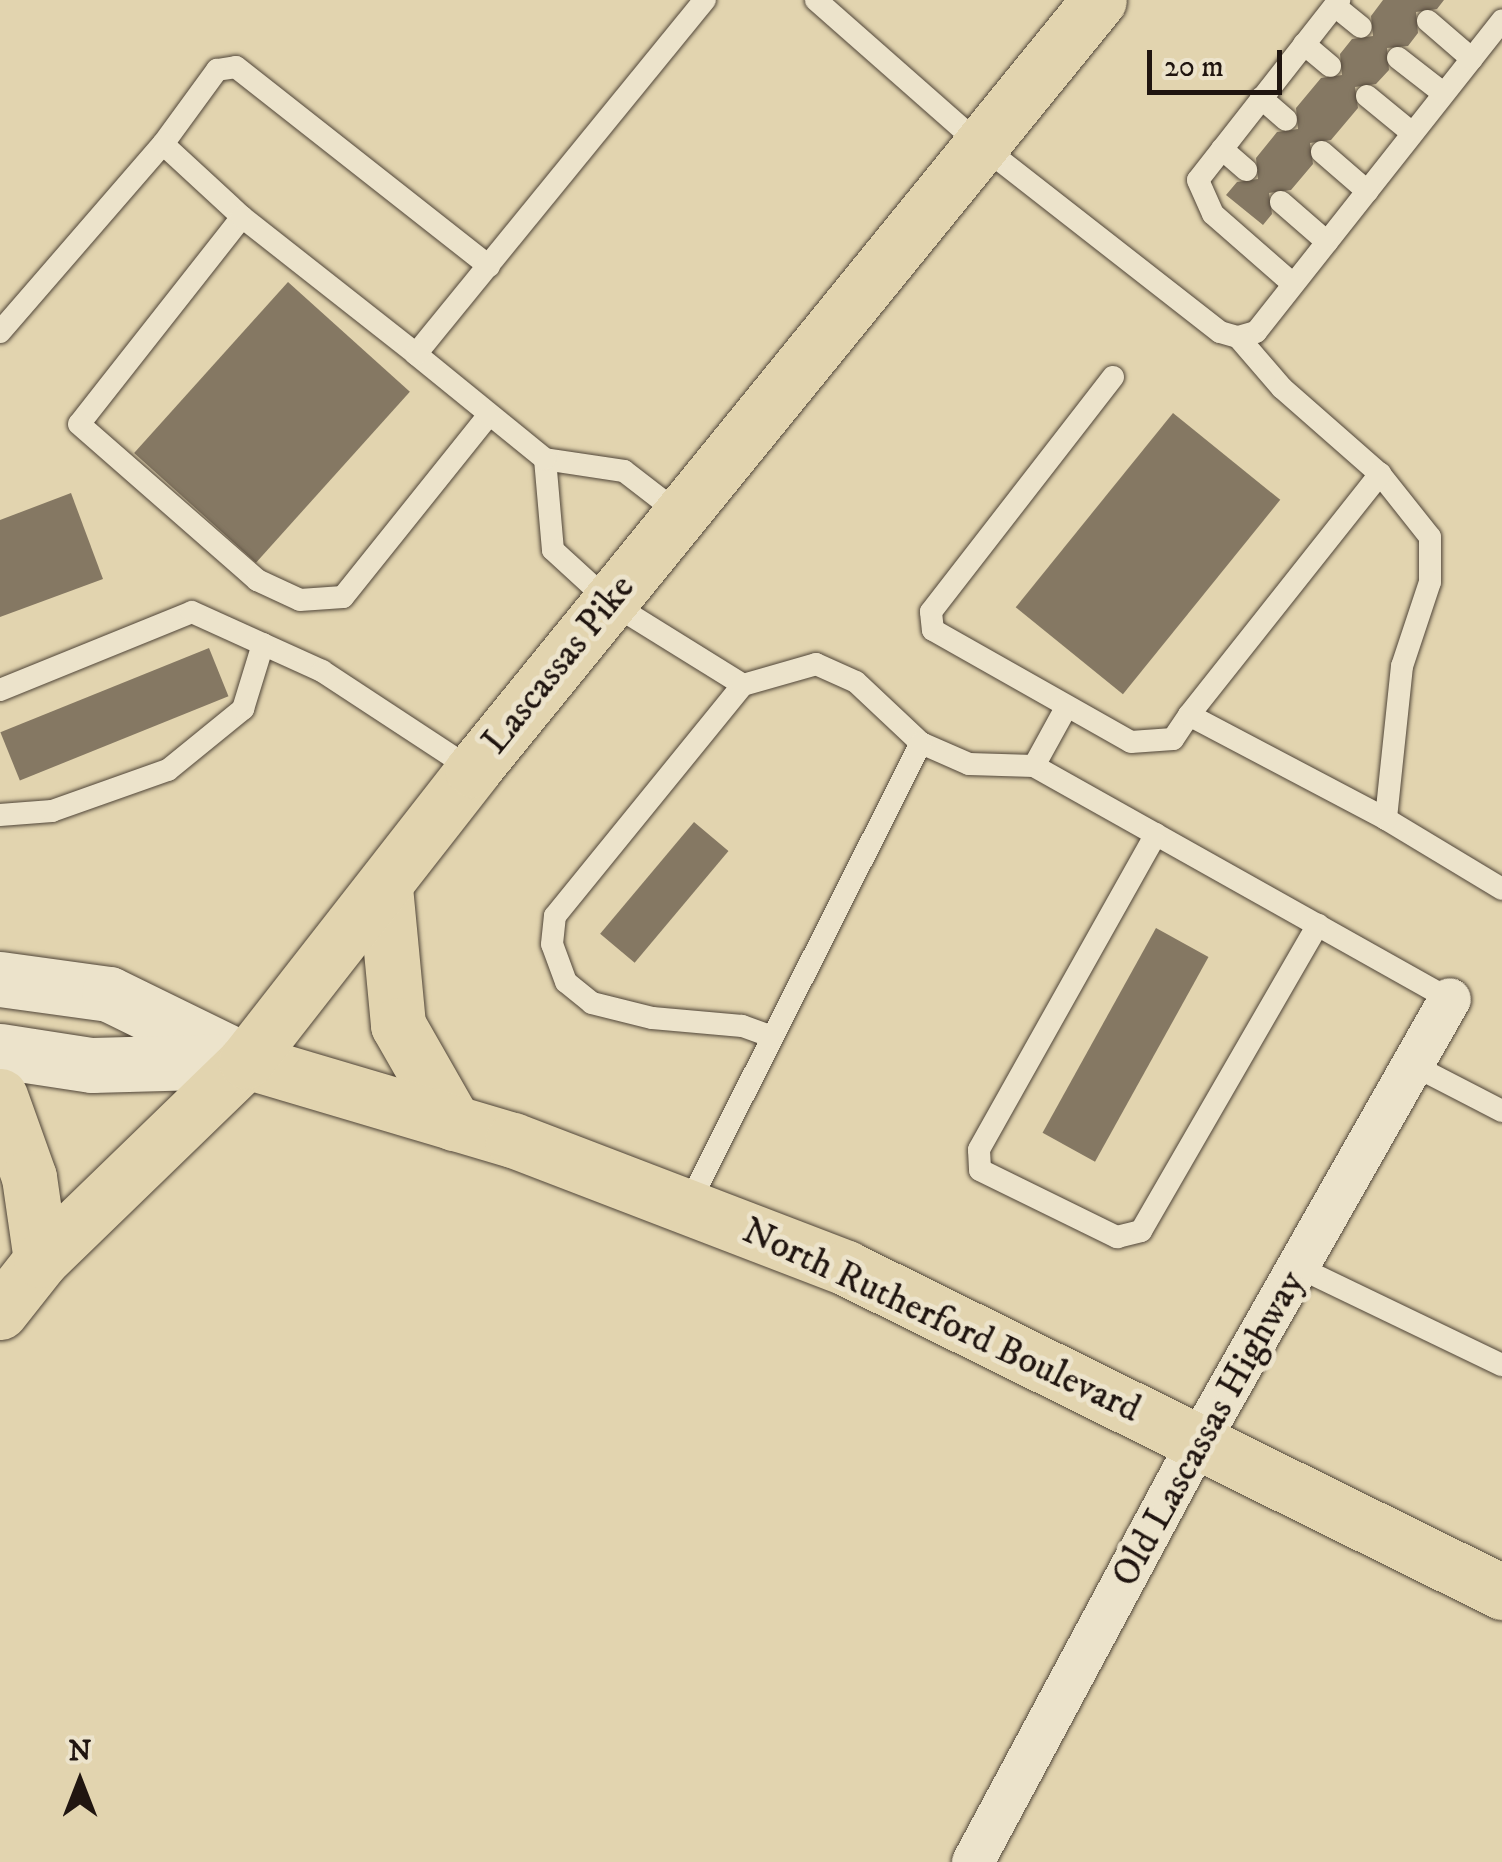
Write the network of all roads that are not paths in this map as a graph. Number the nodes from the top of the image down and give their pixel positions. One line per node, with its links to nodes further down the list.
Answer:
1 (706, 0): 28 (lane)
2 (816, 0): 19 (lane)
3 (1099, 0): 19 (main road, Lascassas Pike)
4 (1492, 0): 6 (lane)
5 (1337, 3): 9 (lane); 10 (lane)
6 (1502, 8)
7 (1428, 21): 12 (lane)
8 (1502, 21): 12 (lane)
9 (1362, 27)
10 (1304, 44): 13 (lane); 16 (lane)
11 (1398, 58): 14 (lane)
12 (1472, 58): 14 (lane)
13 (1330, 66)
14 (1443, 93): 18 (lane)
15 (1367, 96): 18 (lane)
16 (1261, 98): 17 (lane); 21 (lane)
17 (1286, 120)
18 (1412, 133): 24 (lane)
19 (978, 143): 31 (lane); 37 (main road, Lascassas Pike)
20 (164, 144): 26 (lane); 28 (lane); 30 (lane)
21 (1222, 150): 23 (lane); 29 (lane)
22 (1322, 152): 24 (lane)
23 (1246, 170)
24 (1367, 191): 27 (lane)
25 (1281, 202): 27 (lane)
26 (242, 217): 32 (lane); 34 (lane)
27 (1328, 242): 29 (lane)
28 (488, 266): 32 (lane)
29 (1294, 284): 31 (lane)
30 (0, 332)
31 (1238, 337): 36 (lane)
32 (416, 354): 34 (lane)
33 (1113, 377): 42 (lane)
34 (488, 416): 35 (lane)
35 (545, 459): 37 (lane); 38 (lane)
36 (1380, 474): 43 (lane); 48 (lane)
37 (682, 515): 38 (main road, Lascassas Pike)
38 (611, 603): 40 (lane); 46 (main road, Lascassas Pike)
39 (264, 644): 41 (lane); 46 (lane); 47 (lane)
40 (743, 684): 44 (lane); 55 (lane)
41 (0, 690)
42 (1067, 706): 43 (lane); 45 (lane)
43 (1188, 715): 48 (lane)
44 (921, 743): 45 (lane); 55 (lane)
45 (1034, 766): 49 (lane)
46 (473, 770): 50 (main road, Lascassas Pike)
47 (0, 814)
48 (1386, 819): 51 (lane)
49 (1156, 834): 52 (lane); 52 (lane)
50 (385, 886): 57 (main road, Lascassas Pike); 61 (main road)
51 (1502, 889)
52 (1318, 925): 54 (lane)
53 (0, 979): 57 (main road)
54 (1450, 999): 58 (street, Old Lascassas Highway)
55 (770, 1036): 62 (lane)
56 (0, 1051): 57 (main road)
57 (246, 1061): 61 (main road, North Rutherford Boulevard); 63 (main road, Lascassas Pike)
58 (1413, 1065): 60 (lane); 64 (street, Old Lascassas Highway)
59 (0, 1096): 63 (main road)
60 (1502, 1111)
61 (454, 1123): 62 (main road, North Rutherford Boulevard)
62 (688, 1207): 67 (main road, North Rutherford Boulevard)
63 (42, 1260): 65 (main road, Lascassas Pike)
64 (1298, 1267): 66 (lane); 67 (street, Old Lascassas Highway)
65 (0, 1312)
66 (1502, 1365)
67 (1200, 1441): 68 (main road, North Rutherford Boulevard); 69 (street, Old Lascassas Highway)
68 (1502, 1592)
69 (973, 1862)

